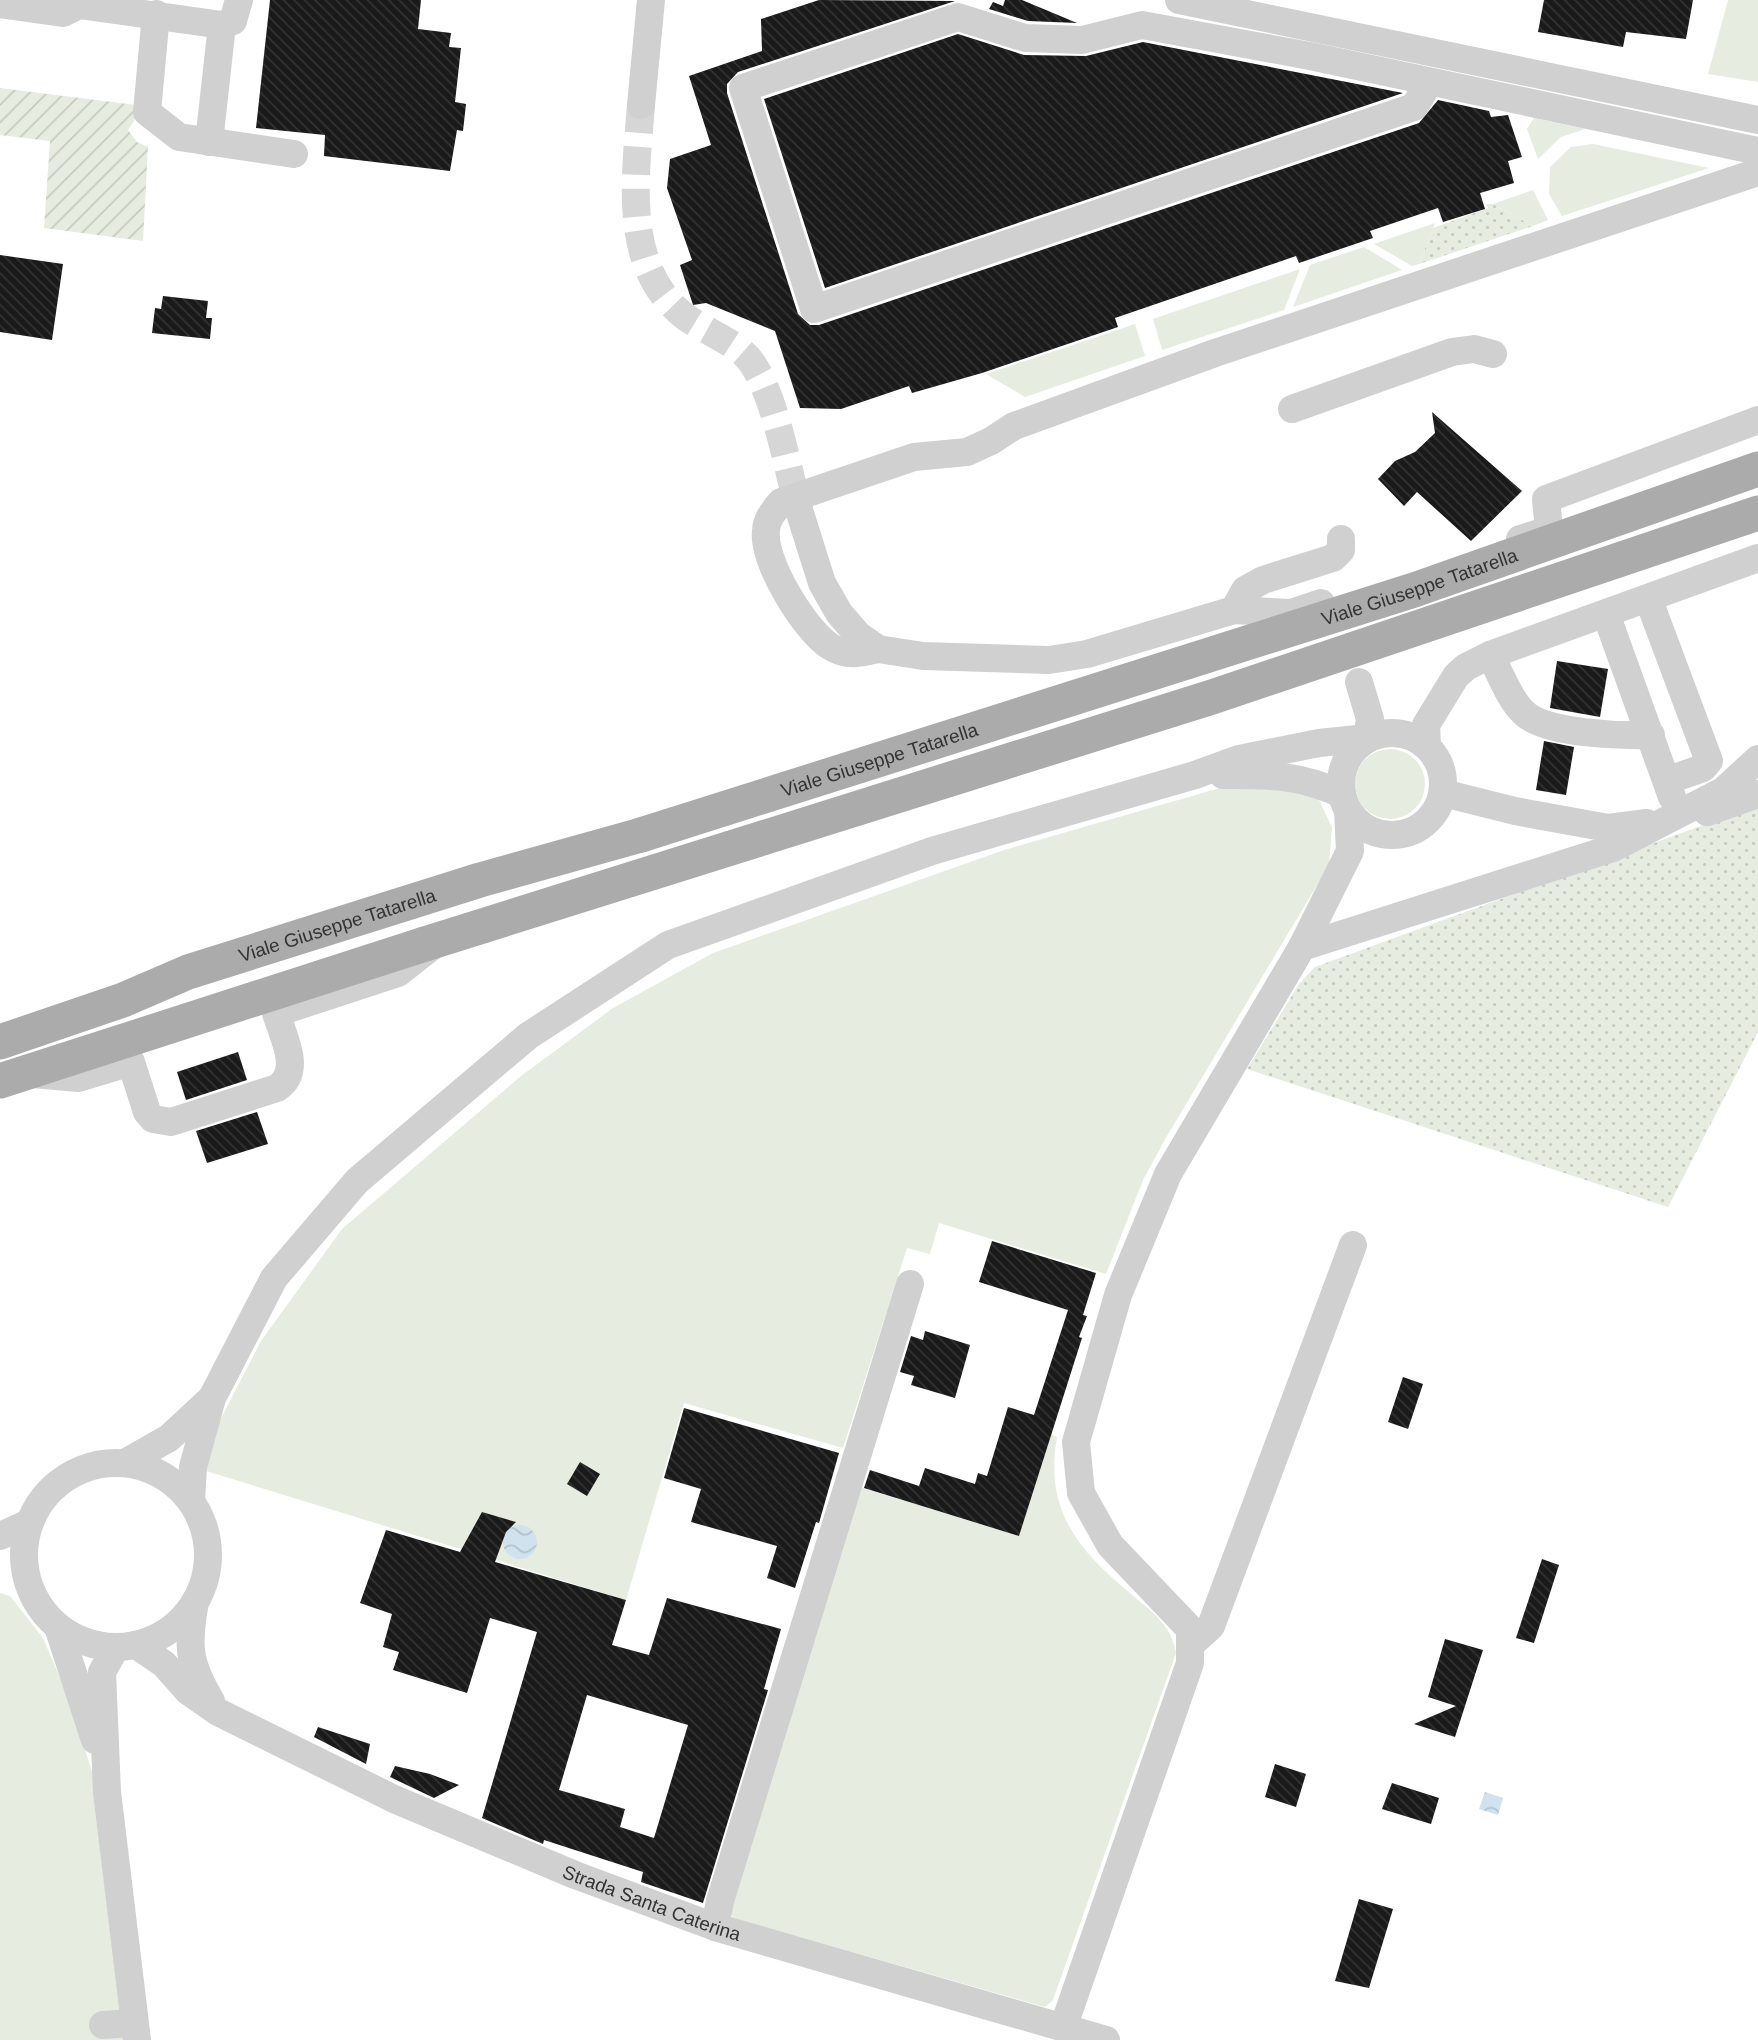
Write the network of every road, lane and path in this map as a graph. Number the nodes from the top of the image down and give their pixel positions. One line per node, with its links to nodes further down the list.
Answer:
1 (239, 0): 6 (street)
2 (651, 0): 8 (street)
3 (1179, 0): 9 (street)
4 (0, 4): 5 (street)
5 (156, 14): 6 (street); 10 (street)
6 (222, 25): 10 (street)
7 (1429, 83): 7 (street); 11 (street)
8 (641, 105)
9 (1758, 120)
10 (209, 142): 12 (street)
11 (1758, 151)
12 (294, 154)
13 (1758, 172): 25 (street)
14 (1493, 354): 15 (street)
15 (1292, 409)
16 (1758, 420): 23 (street)
17 (1758, 469): 44 (main road, Viale Giuseppe Tatarella, bridge)
18 (799, 510): 25 (street)
19 (1758, 513): 42 (main road, Viale Giuseppe Tatarella, bridge)
20 (1341, 539): 23 (street)
21 (1758, 558): 22 (street)
22 (1648, 598): 24 (street); 33 (street)
23 (1234, 610): 25 (street)
24 (1606, 614): 26 (street); 28 (street)
25 (878, 649)
26 (1490, 655): 28 (street); 30 (street)
27 (1359, 682): 29 (street)
28 (1651, 735): 33 (street)
29 (1367, 738): 30 (street); 32 (street); 38 (street)
30 (1427, 746): 36 (street)
31 (1758, 758): 35 (street)
32 (1195, 775): 38 (street); 48 (street)
33 (1669, 780): 39 (street)
34 (1758, 782): 35 (street)
35 (1723, 791): 39 (street)
36 (1443, 793): 39 (street); 40 (street)
37 (1758, 794): 39 (street)
38 (1345, 802): 40 (street); 41 (street)
39 (1671, 820): 43 (street)
40 (1385, 836): 41 (street)
41 (1350, 851): 43 (street)
42 (433, 942): 45 (main road, Viale Giuseppe Tatarella); 45 (street)
43 (1302, 947): 57 (street)
44 (3, 1039)
45 (12, 1077)
46 (1353, 1245): 57 (street)
47 (910, 1284): 61 (street)
48 (212, 1398): 49 (street); 50 (street)
49 (125, 1463): 50 (street); 51 (street)
50 (191, 1501): 55 (street)
51 (29, 1523): 52 (street); 54 (street)
52 (0, 1536)
53 (0, 1573): 54 (street)
54 (32, 1593): 56 (street)
55 (195, 1602): 58 (street); 59 (street)
56 (58, 1626): 58 (street); 60 (street)
57 (1190, 1645): 63 (street)
58 (126, 1646): 59 (street, Strada Santa Caterina); 60 (street)
59 (218, 1712): 61 (street, Strada Santa Caterina)
60 (107, 1792): 64 (street)
61 (715, 1927): 63 (street, Strada Santa Caterina)
62 (103, 2025): 64 (street)
63 (1063, 2028): 65 (street, Strada Santa Caterina)
64 (135, 2032)
65 (1106, 2040)

